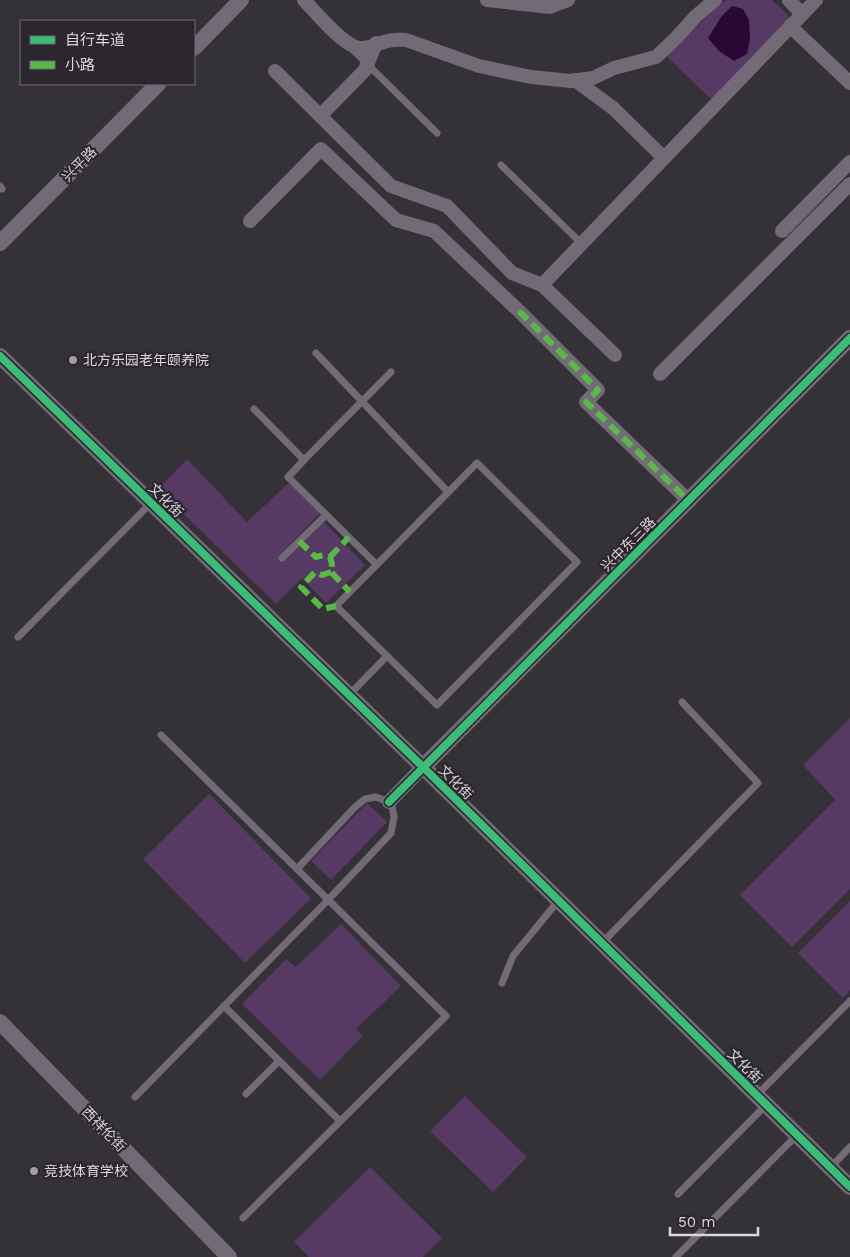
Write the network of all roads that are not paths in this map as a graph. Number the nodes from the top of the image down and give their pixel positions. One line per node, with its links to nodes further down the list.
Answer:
1 (241, 0): 12 (street)
2 (304, 0): 10 (street)
3 (487, 0): 4 (street)
4 (568, 0)
5 (715, 0): 15 (street)
6 (788, 0): 8 (street)
7 (816, 0): 8 (street)
8 (802, 14): 9 (street)
9 (790, 26): 16 (street); 20 (street)
10 (345, 42): 11 (street); 13 (lane)
11 (376, 43): 13 (street); 15 (street)
12 (195, 47)
13 (367, 64): 18 (street); 19 (lane)
14 (275, 71): 18 (street)
15 (575, 80): 20 (street)
16 (848, 82)
17 (157, 85): 26 (street, 兴平路)
18 (320, 116): 28 (street)
19 (437, 133)
20 (664, 158): 27 (street)
21 (850, 162): 25 (street)
22 (501, 165): 27 (lane)
23 (849, 186): 34 (street)
24 (250, 221): 39 (street)
25 (782, 231)
26 (0, 243)
27 (582, 244): 28 (street)
28 (542, 285): 31 (street)
29 (850, 338): 39 (street, 兴中东三路)
30 (316, 353): 35 (lane)
31 (615, 355)
32 (0, 356): 40 (street, 文化街)
33 (391, 372): 35 (lane)
34 (660, 374)
35 (362, 401): 37 (lane); 38 (lane)
36 (254, 409): 37 (lane)
37 (304, 460): 41 (lane)
38 (448, 492): 43 (lane); 45 (lane)
39 (689, 501): 49 (street, 兴中东三路)
40 (151, 503): 44 (lane); 46 (street, 文化街)
41 (326, 515): 42 (lane); 43 (lane)
42 (282, 558)
43 (377, 564): 45 (lane)
44 (18, 637)
45 (387, 656): 46 (lane)
46 (349, 695): 49 (street, 文化街)
47 (682, 702): 54 (lane)
48 (161, 735): 51 (lane)
49 (423, 768): 50 (street); 53 (street, 文化街)
50 (389, 802): 51 (lane); 52 (lane)
51 (297, 869): 52 (lane)
52 (328, 900): 57 (lane); 63 (lane)
53 (558, 900): 54 (street, 文化街); 55 (lane)
54 (602, 943): 62 (street, 文化街)
55 (502, 983)
56 (850, 1001): 62 (lane)
57 (224, 1006): 59 (lane); 61 (lane)
58 (0, 1022): 70 (street, 西祥伦街)
59 (279, 1061): 60 (lane); 63 (lane)
60 (246, 1094)
61 (135, 1097)
62 (761, 1100): 64 (street, 文化街); 68 (lane)
63 (340, 1121): 69 (lane)
64 (797, 1135): 66 (street, 文化街); 71 (lane)
65 (850, 1147): 66 (lane)
66 (830, 1168): 67 (street, 文化街)
67 (850, 1187)
68 (678, 1194)
69 (243, 1218)
70 (229, 1257)
71 (676, 1257)

